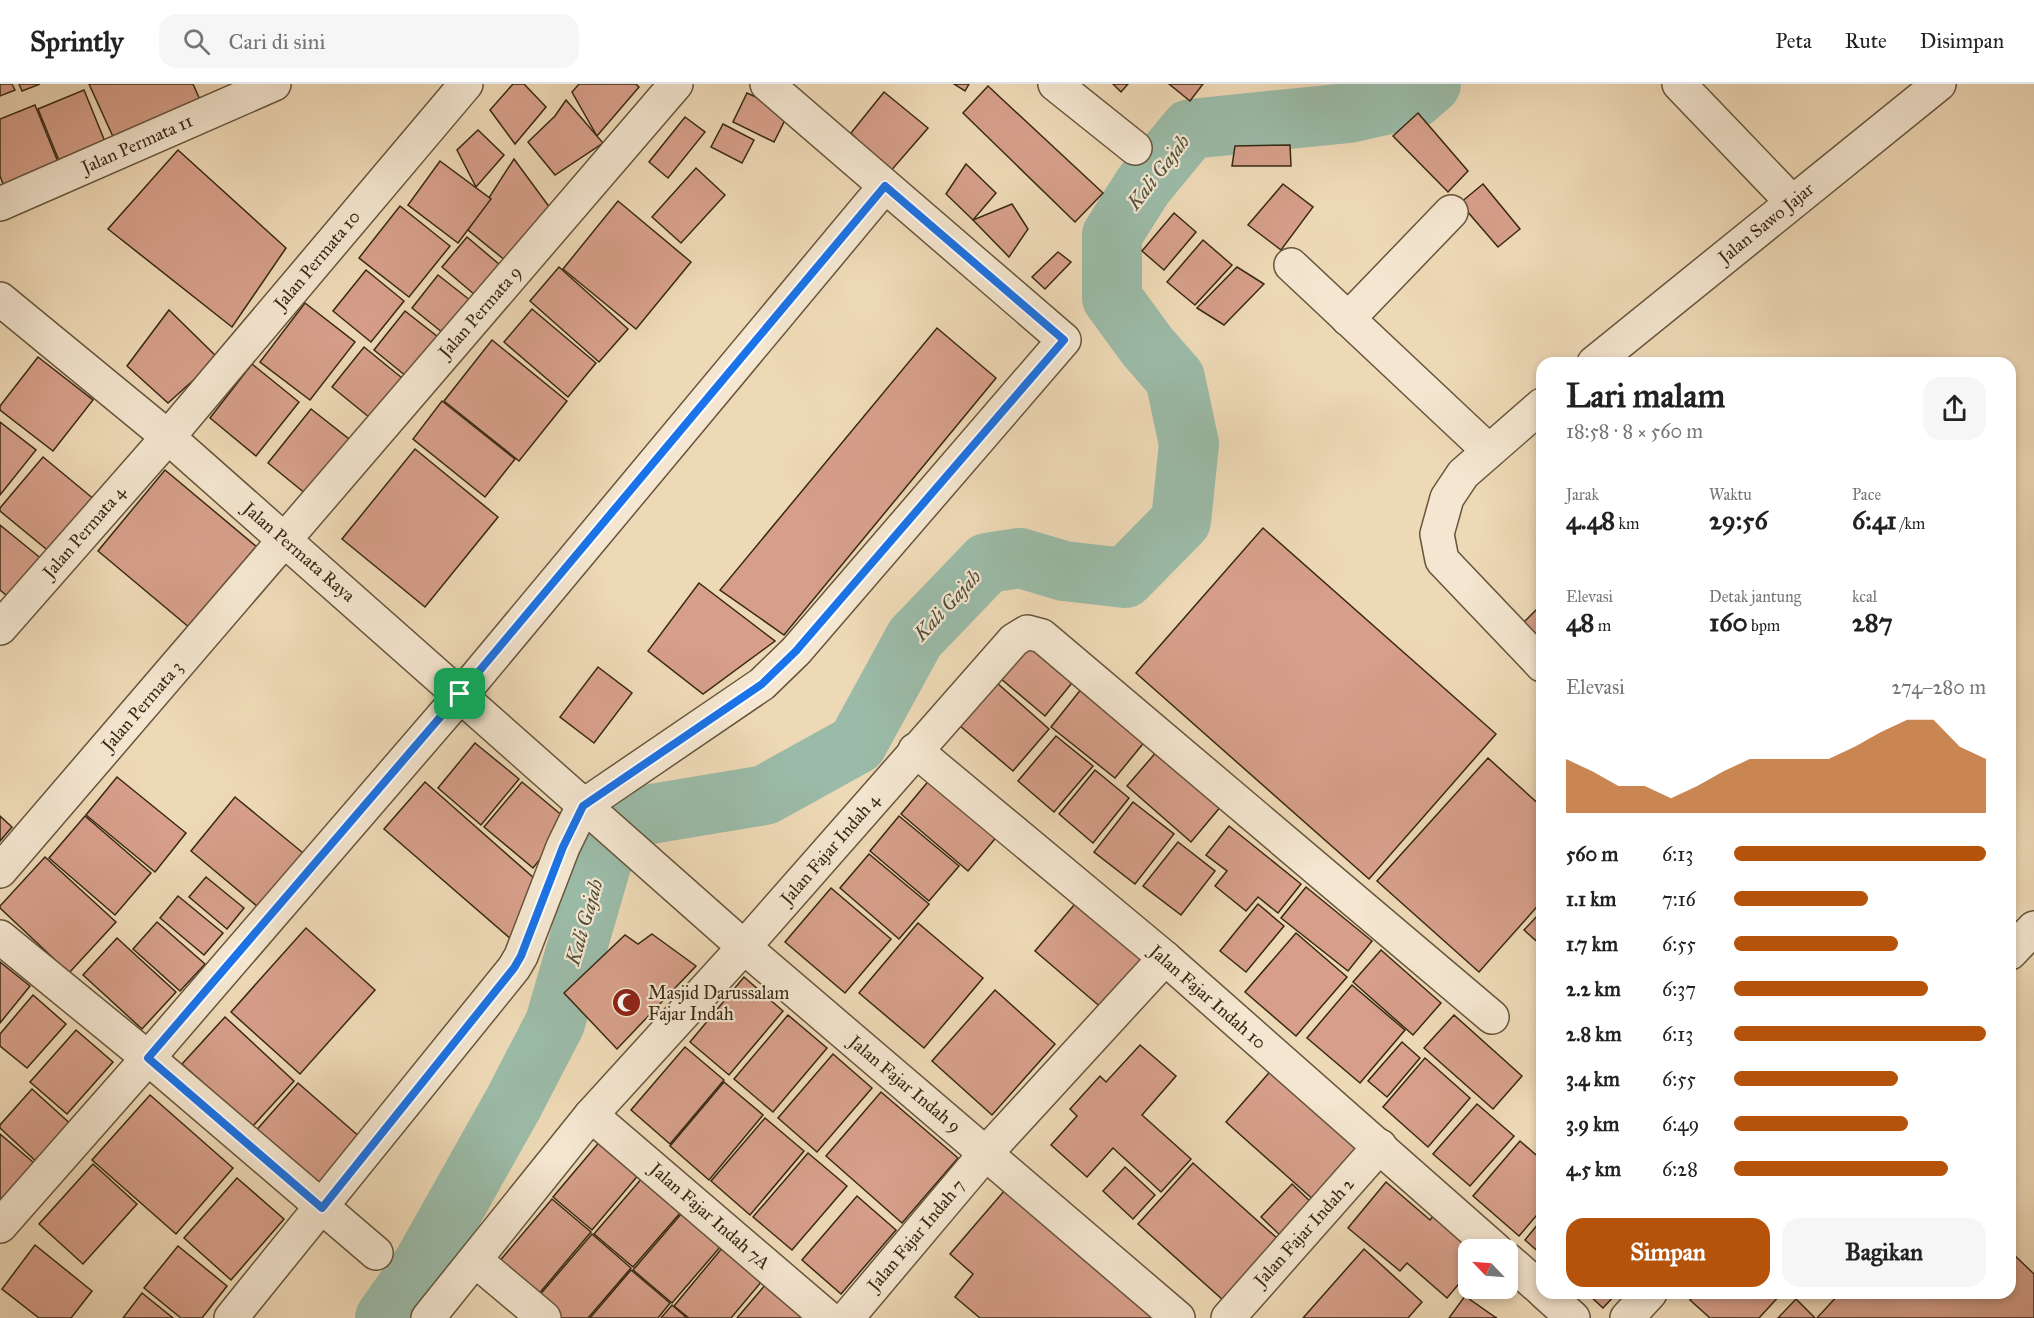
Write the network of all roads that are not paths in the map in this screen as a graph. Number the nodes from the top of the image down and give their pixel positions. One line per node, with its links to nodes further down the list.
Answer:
1 (274, 84): 11 (street, Jalan Permata 11)
2 (466, 84): 18 (street, Jalan Permata 10)
3 (676, 84): 20 (street, Jalan Permata 9)
4 (767, 84): 9 (street)
5 (1055, 84): 8 (street)
6 (1679, 84): 10 (street)
7 (1939, 84): 10 (street, Jalan Sawo Jajar)
8 (1135, 148)
9 (885, 186): 23 (street); 25 (street)
10 (1792, 202): 16 (street, Jalan Sawo Jajar)
11 (0, 204)
12 (1451, 212): 15 (street)
13 (1291, 265): 15 (street)
14 (3, 307): 18 (street, Jalan Permata Raya)
15 (1348, 319): 19 (street)
16 (1601, 357)
17 (1536, 410): 19 (street)
18 (168, 437): 20 (street, Jalan Permata Raya); 21 (street, Jalan Permata 4)
19 (1489, 451): 22 (street)
20 (285, 541): 23 (street, Jalan Permata Raya); 27 (street, Jalan Permata 3)
21 (0, 628)
22 (1536, 659)
23 (460, 694): 25 (street, Jalan Permata Raya); 34 (street)
24 (915, 750): 30 (street, Jalan Fajar Indah 4); 32 (street, Jalan Fajar Indah 10); 33 (street, Jalan Fajar Indah 4)
25 (587, 809): 26 (street, Jalan Permata Raya); 38 (street)
26 (634, 848): 30 (street, Jalan Fajar Indah 9)
27 (0, 871)
28 (2034, 928): 31 (street)
29 (0, 937): 34 (street)
30 (744, 947): 35 (street, Jalan Fajar Indah 4); 37 (street, Jalan Fajar Indah 9)
31 (2016, 947)
32 (1165, 958): 36 (street, Jalan Fajar Indah 10); 37 (street, Jalan Fajar Indah 7)
33 (1491, 1017)
34 (148, 1058): 38 (street); 39 (street)
35 (591, 1115): 42 (street, Jalan Fajar Indah 4); 50 (street, Jalan Fajar Indah 7A)
36 (1380, 1146): 40 (street, Jalan Fajar Indah 10); 53 (street, Jalan Fajar Indah 2)
37 (986, 1153): 51 (street, Jalan Fajar Indah 7); 52 (street, Jalan Fajar Indah 9)
38 (322, 1208): 41 (street); 47 (street)
39 (0, 1226)
40 (1484, 1239)
41 (376, 1253)
42 (475, 1260): 48 (street, Jalan Fajar Indah 4); 49 (street)
43 (1518, 1269): 44 (street)
44 (1536, 1285)
45 (1552, 1299): 54 (street)
46 (1644, 1299): 55 (street)
47 (231, 1318)
48 (428, 1318)
49 (544, 1318)
50 (828, 1318)
51 (847, 1318)
52 (1178, 1318)
53 (1228, 1318)
54 (1573, 1318)
55 (1627, 1318)

